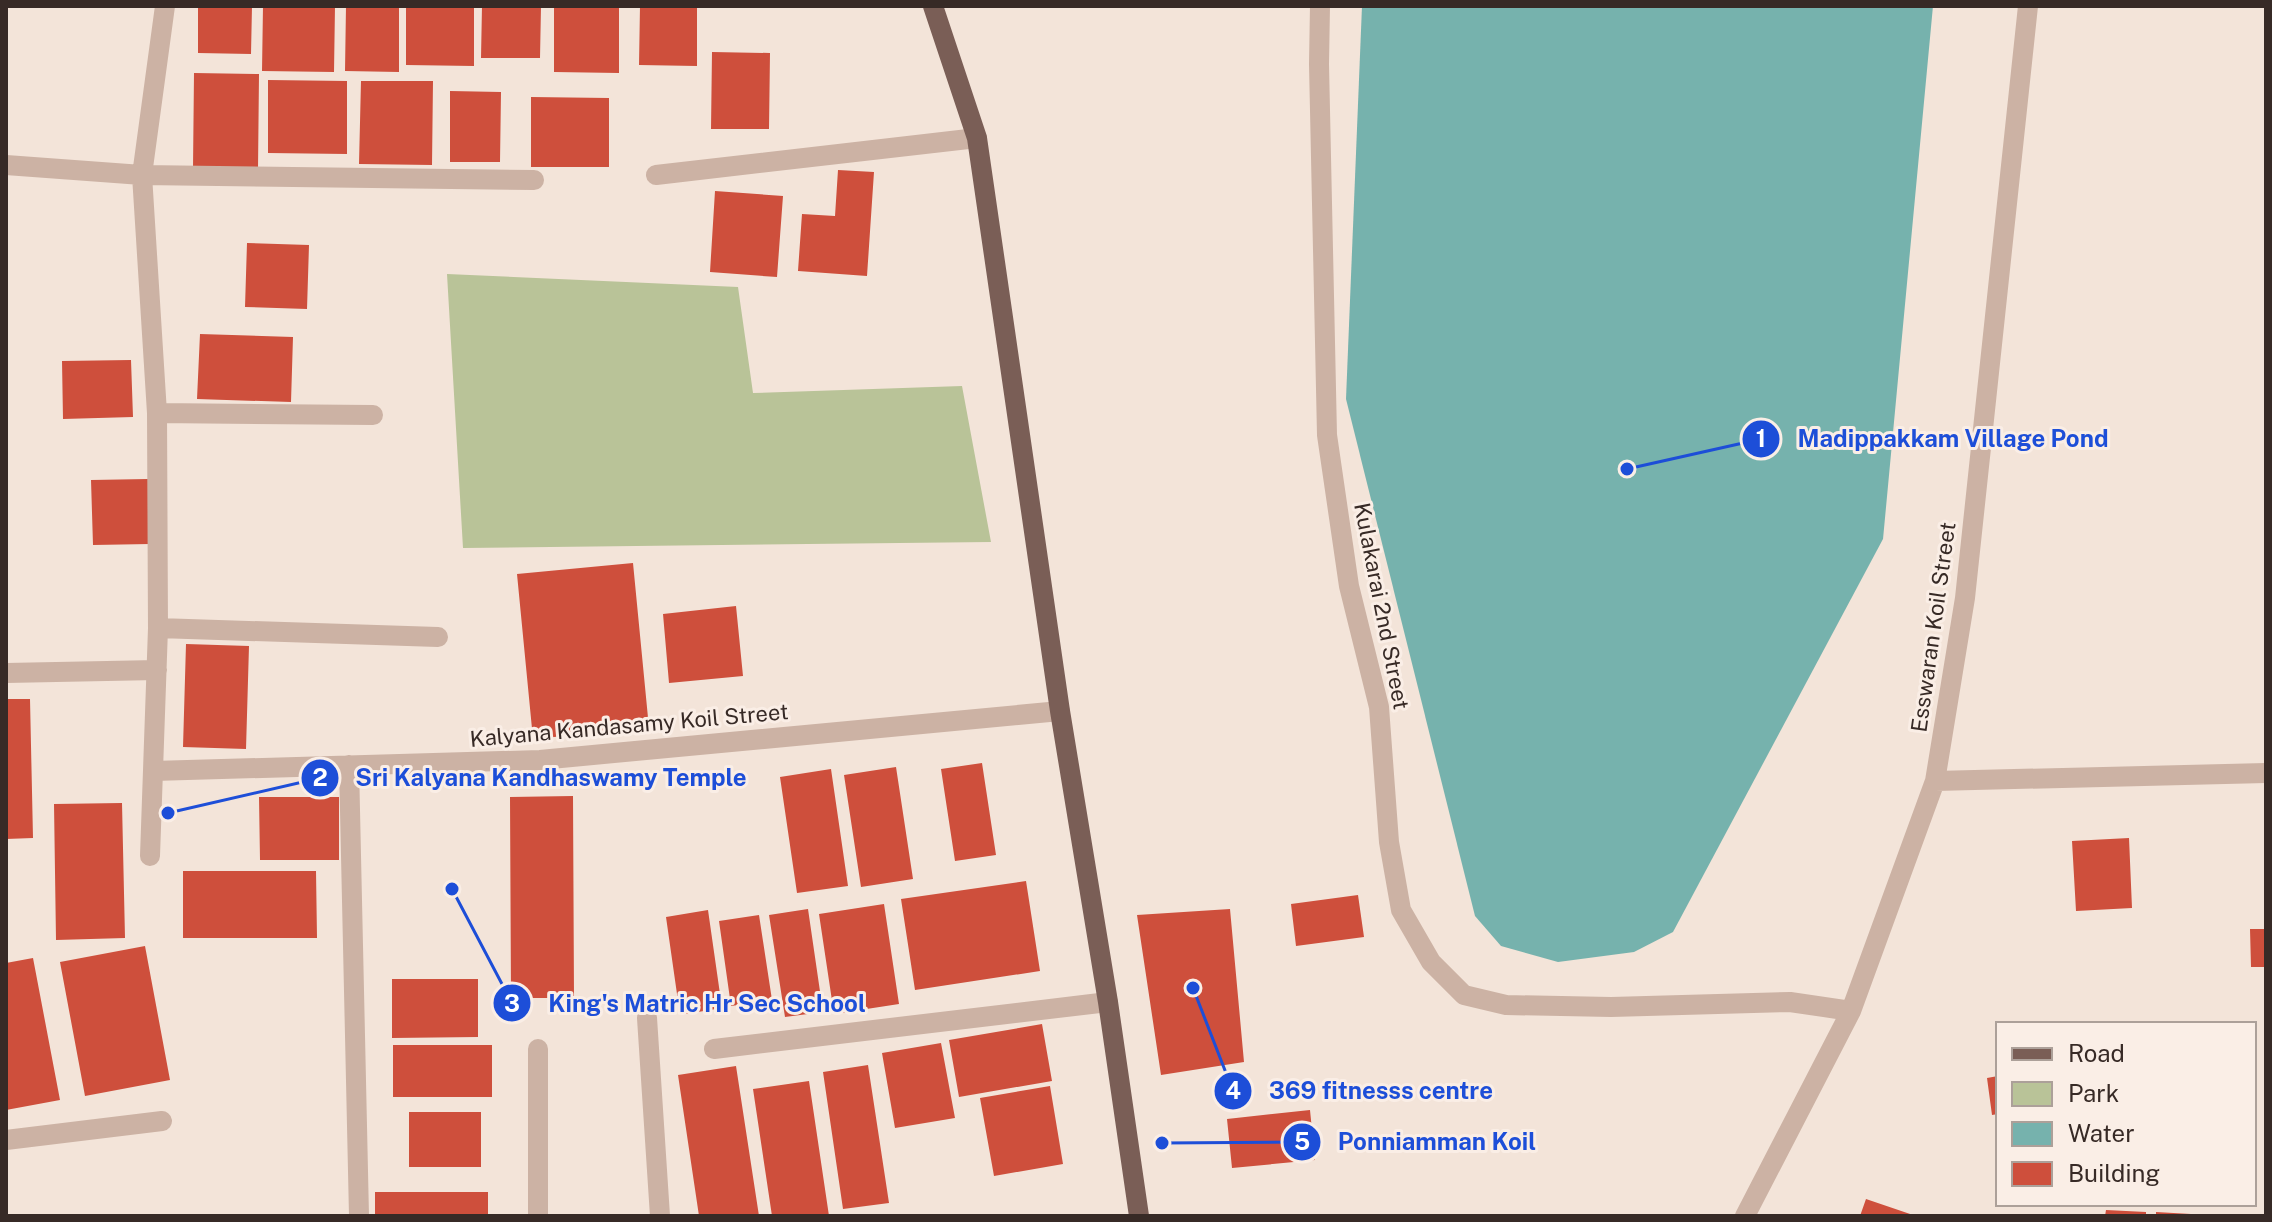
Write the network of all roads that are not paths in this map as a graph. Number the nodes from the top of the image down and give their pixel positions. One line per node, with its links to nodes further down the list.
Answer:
1 (165, 6): 7 (street)
2 (933, 6): 5 (main road)
3 (1320, 6): 23 (street, Kulakarai 2nd Street)
4 (2028, 6): 20 (street, Esswaran Koil Street)
5 (977, 138): 8 (street); 16 (main road)
6 (6, 165): 7 (street)
7 (142, 175): 9 (street); 10 (street)
8 (656, 175)
9 (534, 180)
10 (157, 413): 11 (street); 12 (street)
11 (373, 415)
12 (158, 628): 13 (street); 14 (street)
13 (438, 637)
14 (157, 670): 15 (street); 18 (street)
15 (6, 673)
16 (1060, 711): 17 (street, Kalyana Kandasamy Koil Street); 22 (main road)
17 (349, 765): 18 (street, Kalyana Kandasamy Koil Street); 29 (street)
18 (153, 771): 21 (street)
19 (2266, 773): 20 (street)
20 (1935, 781): 23 (street, Esswaran Koil Street)
21 (150, 856)
22 (1108, 1002): 26 (street); 32 (main road)
23 (1851, 1011): 33 (street, Esswaran Koil Street)
24 (647, 1018): 31 (street)
25 (538, 1049): 30 (street)
26 (714, 1049)
27 (162, 1121): 28 (street)
28 (6, 1140)
29 (359, 1216)
30 (538, 1216)
31 (660, 1216)
32 (1139, 1216)
33 (1745, 1216)

